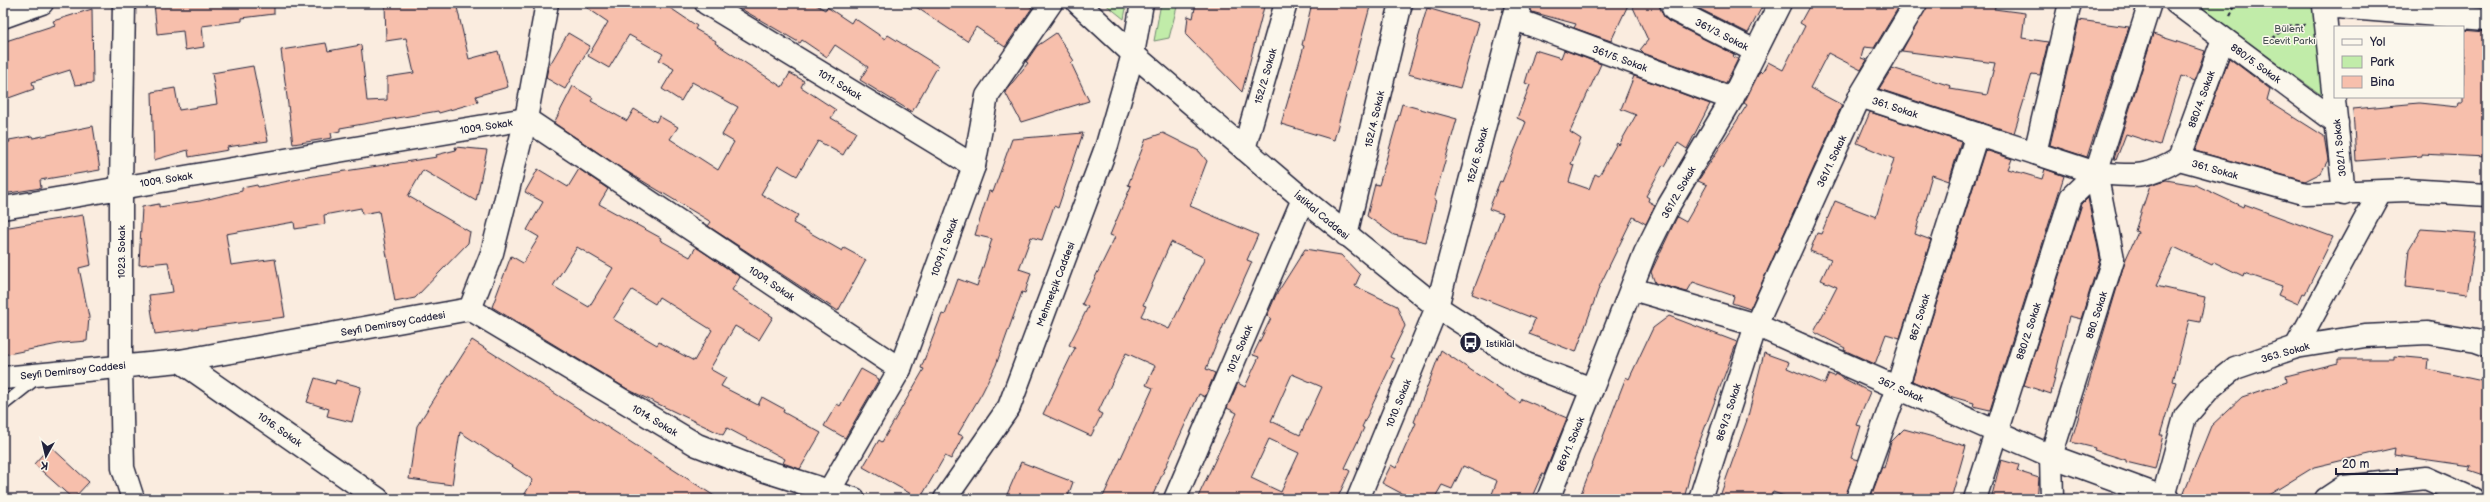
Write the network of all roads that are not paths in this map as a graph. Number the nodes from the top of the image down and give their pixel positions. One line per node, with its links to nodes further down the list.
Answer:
1 (42, 3): 17 (street)
2 (124, 3): 34 (street, 1023. Sokak)
3 (547, 3): 26 (street)
4 (706, 3): 32 (street, 1011. Sokak)
5 (1051, 3): 32 (street, 1009/1. Sokak)
6 (1078, 3): 21 (street, İstiklal Caddesi)
7 (1142, 3): 21 (street, Mehmetçik Caddesi)
8 (1286, 3): 29 (street, 152/2. Sokak)
9 (1401, 3): 40 (street, 152/4. Sokak)
10 (1671, 3): 20 (street, 361/3. Sokak)
11 (1780, 3): 20 (street, 361/2. Sokak)
12 (1916, 3): 22 (street, 361/1. Sokak)
13 (2070, 3): 30 (street)
14 (2150, 3): 33 (street)
15 (2176, 3): 19 (street, 880/5. Sokak)
16 (1516, 6): 25 (street, 361/5. Sokak); 42 (street, 152/6. Sokak)
17 (3, 17)
18 (2487, 19): 23 (street, 302/1. Sokak)
19 (2225, 29): 27 (street, 880/5. Sokak); 31 (street, 880/4. Sokak)
20 (1755, 51): 25 (street, 361/2. Sokak)
21 (1133, 54): 29 (street, İstiklal Caddesi); 62 (street, Mehmetçik Caddesi)
22 (1860, 96): 28 (street, 361. Sokak); 44 (street, 361/1. Sokak)
23 (2334, 96)
24 (2334, 98): 27 (street, 302/1. Sokak)
25 (1732, 99): 41 (street, 361/2. Sokak)
26 (526, 119): 34 (street, 1009. Sokak); 43 (street); 49 (street, 1009. Sokak)
27 (2337, 123): 36 (street, 302/1. Sokak)
28 (1977, 134): 30 (street, 361. Sokak); 52 (street, 867. Sokak)
29 (1244, 149): 38 (street, İstiklal Caddesi)
30 (2035, 153): 33 (street, 361. Sokak)
31 (2179, 159): 33 (street, 361. Sokak); 36 (street, 361. Sokak)
32 (974, 166): 49 (street, 1009/1. Sokak)
33 (2096, 173): 55 (street, 880/2. Sokak); 56 (street, 880. Sokak)
34 (121, 187): 39 (street, 1009. Sokak); 48 (street, 1023. Sokak)
35 (2380, 192): 36 (street, 361. Sokak); 37 (street, 361. Sokak); 46 (street)
36 (2344, 194)
37 (2487, 195)
38 (1303, 200): 40 (street, İstiklal Caddesi); 63 (street, 1012. Sokak)
39 (3, 208)
40 (1346, 235): 42 (street, İstiklal Caddesi)
41 (1632, 289): 44 (street, 367. Sokak); 53 (street, 361/2. Sokak)
42 (1437, 307): 53 (street, İstiklal Caddesi); 64 (street, 1010. Sokak)
43 (470, 309): 47 (street, Seyfi Demirsoy Caddesi); 57 (street, 1014. Sokak)
44 (1756, 325): 52 (street, 367. Sokak); 66 (street, 869/3. Sokak)
45 (2487, 345): 46 (street, 363. Sokak)
46 (2296, 347): 58 (street, 363. Sokak)
47 (180, 361): 48 (street, Seyfi Demirsoy Caddesi); 60 (street, 1016. Sokak)
48 (121, 365): 50 (street, Seyfi Demirsoy Caddesi); 59 (street, 1023. Sokak)
49 (900, 369): 57 (street, 1009/1. Sokak)
50 (44, 373): 51 (street, Seyfi Demirsoy Caddesi); 54 (lane)
51 (3, 378)
52 (1897, 388): 55 (street, 367. Sokak); 67 (street, 867. Sokak)
53 (1592, 389): 65 (street, 869/1. Sokak)
54 (3, 405)
55 (1996, 430): 56 (street, 367. Sokak); 68 (street, 880/2. Sokak)
56 (2051, 456): 58 (street, 367. Sokak); 69 (street, 880. Sokak)
57 (829, 491): 61 (street, 1014. Sokak)
58 (2166, 498)
59 (133, 499)
60 (378, 499)
61 (854, 499)
62 (945, 499)
63 (1176, 499)
64 (1358, 499)
65 (1548, 499)
66 (1700, 499)
67 (1857, 499)
68 (1975, 499)
69 (2052, 499)
70 (2326, 499): 71 (street)
71 (2473, 499)

